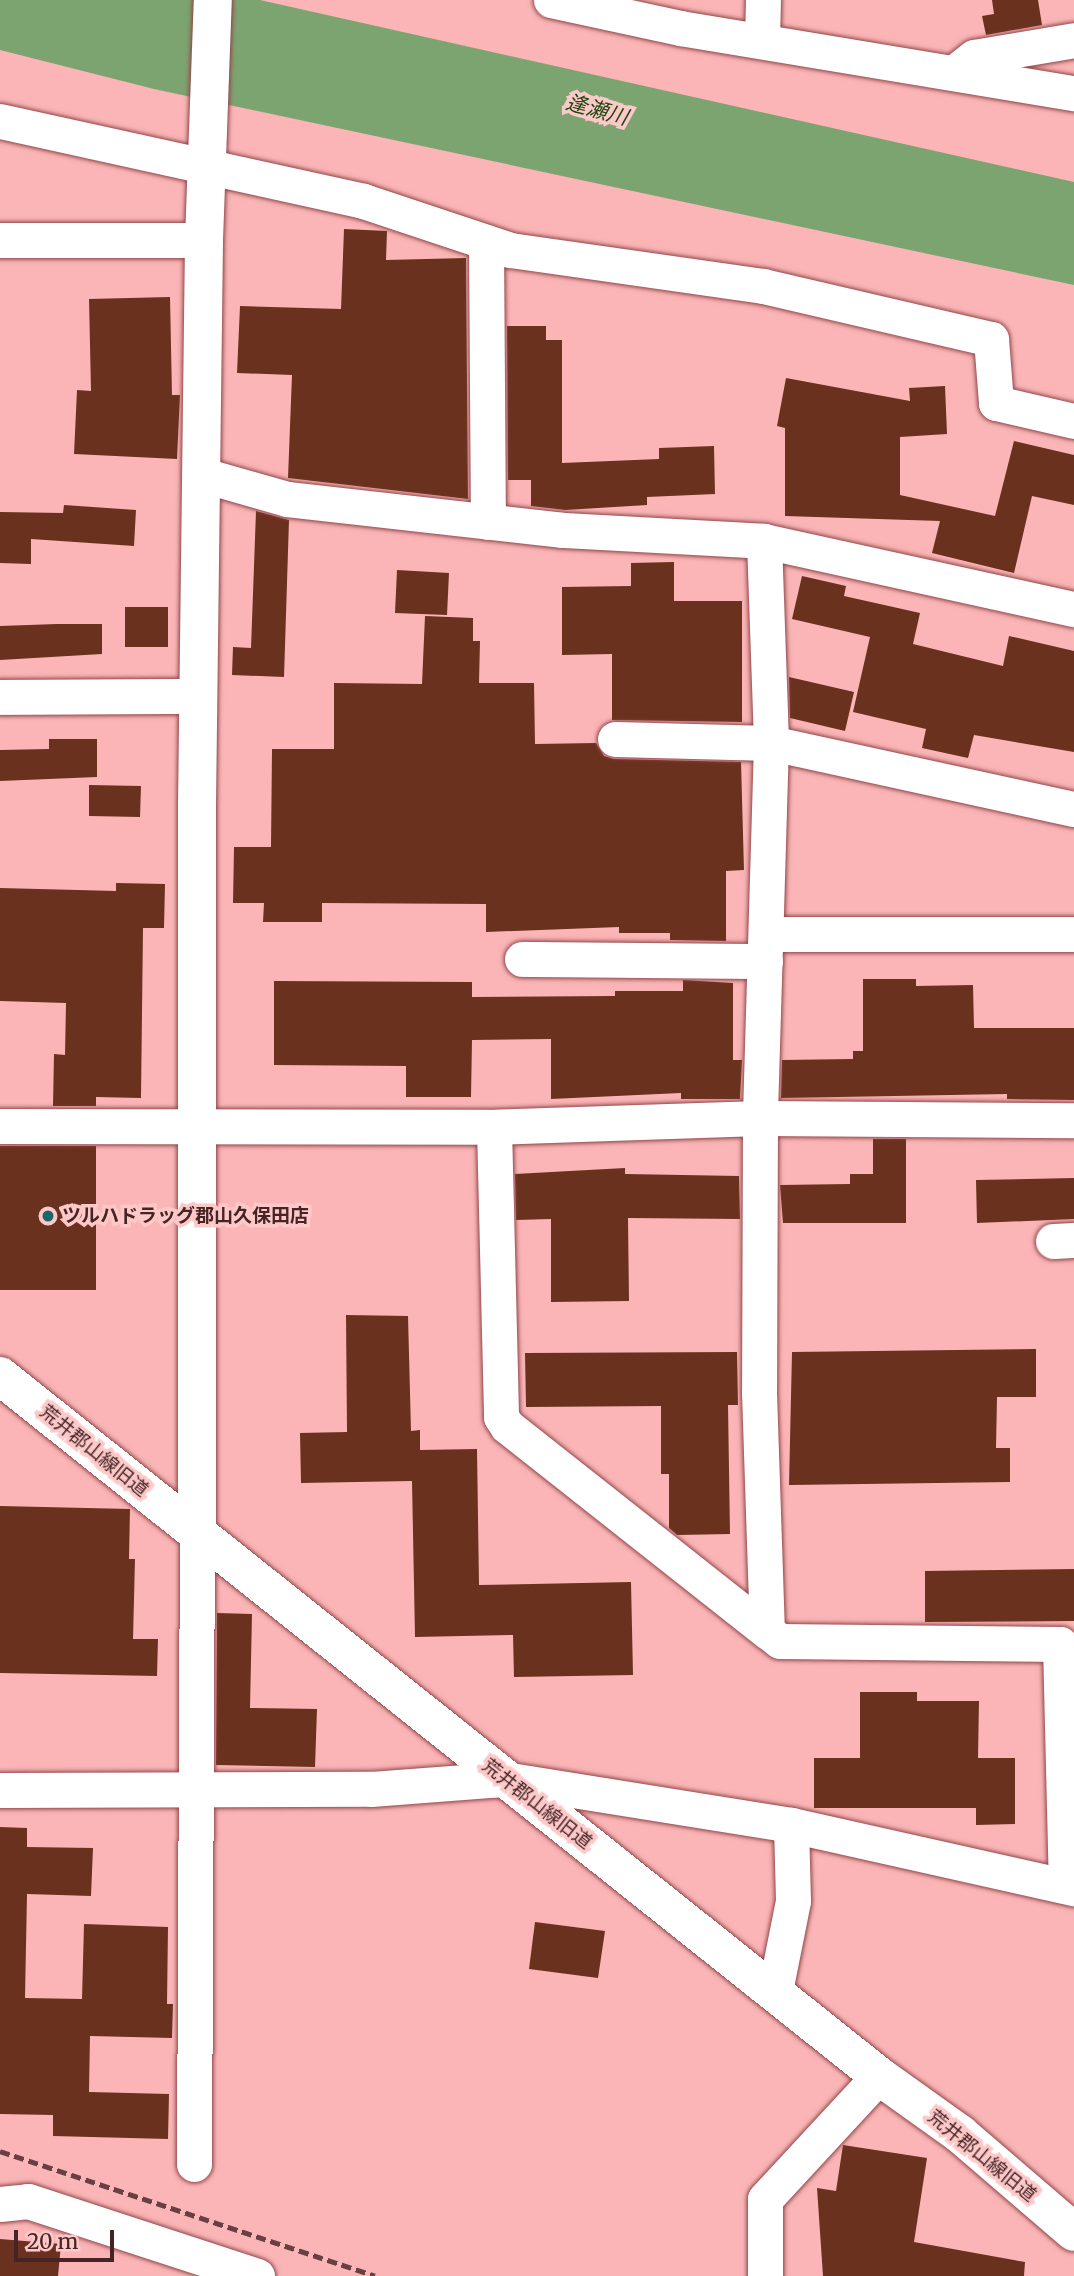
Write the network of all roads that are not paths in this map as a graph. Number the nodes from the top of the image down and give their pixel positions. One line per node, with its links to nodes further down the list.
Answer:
1 (214, 0): 10 (street)
2 (551, 0): 4 (street)
3 (763, 0): 5 (street)
4 (651, 11): 5 (street)
5 (762, 40): 7 (street)
6 (1074, 40): 7 (street)
7 (957, 71): 8 (street)
8 (1074, 93)
9 (0, 121): 10 (street)
10 (208, 166): 12 (street); 13 (street)
11 (0, 240): 12 (street)
12 (204, 240): 15 (street)
13 (486, 242): 14 (street); 16 (street)
14 (1074, 421)
15 (203, 475): 16 (street); 19 (street)
16 (488, 522): 17 (street)
17 (764, 541): 18 (street); 22 (street)
18 (1074, 609)
19 (199, 696): 20 (street); 29 (street)
20 (0, 697)
21 (615, 739): 22 (street)
22 (771, 743): 23 (street); 25 (street)
23 (1074, 809)
24 (1074, 934): 25 (street)
25 (766, 947): 26 (street); 27 (street)
26 (522, 959)
27 (761, 1118): 28 (street); 31 (street); 34 (street)
28 (1074, 1120)
29 (198, 1125): 30 (street); 31 (street); 33 (street)
30 (0, 1126)
31 (494, 1127): 34 (street)
32 (0, 1376): 33 (street, 荒井郡山線旧道)
33 (197, 1534): 35 (street, 荒井郡山線旧道); 36 (street)
34 (767, 1631): 39 (street)
35 (504, 1779): 36 (street); 38 (street); 41 (street, 荒井郡山線旧道)
36 (196, 1788): 37 (street); 43 (street)
37 (0, 1790)
38 (791, 1825): 40 (street); 41 (street)
39 (1070, 1833): 40 (street)
40 (1070, 1887)
41 (775, 1991): 42 (street, 荒井郡山線旧道)
42 (879, 2076): 45 (street, 荒井郡山線旧道); 47 (street)
43 (194, 2164)
44 (0, 2204): 46 (street)
45 (1074, 2232)
46 (257, 2276)
47 (765, 2276)

